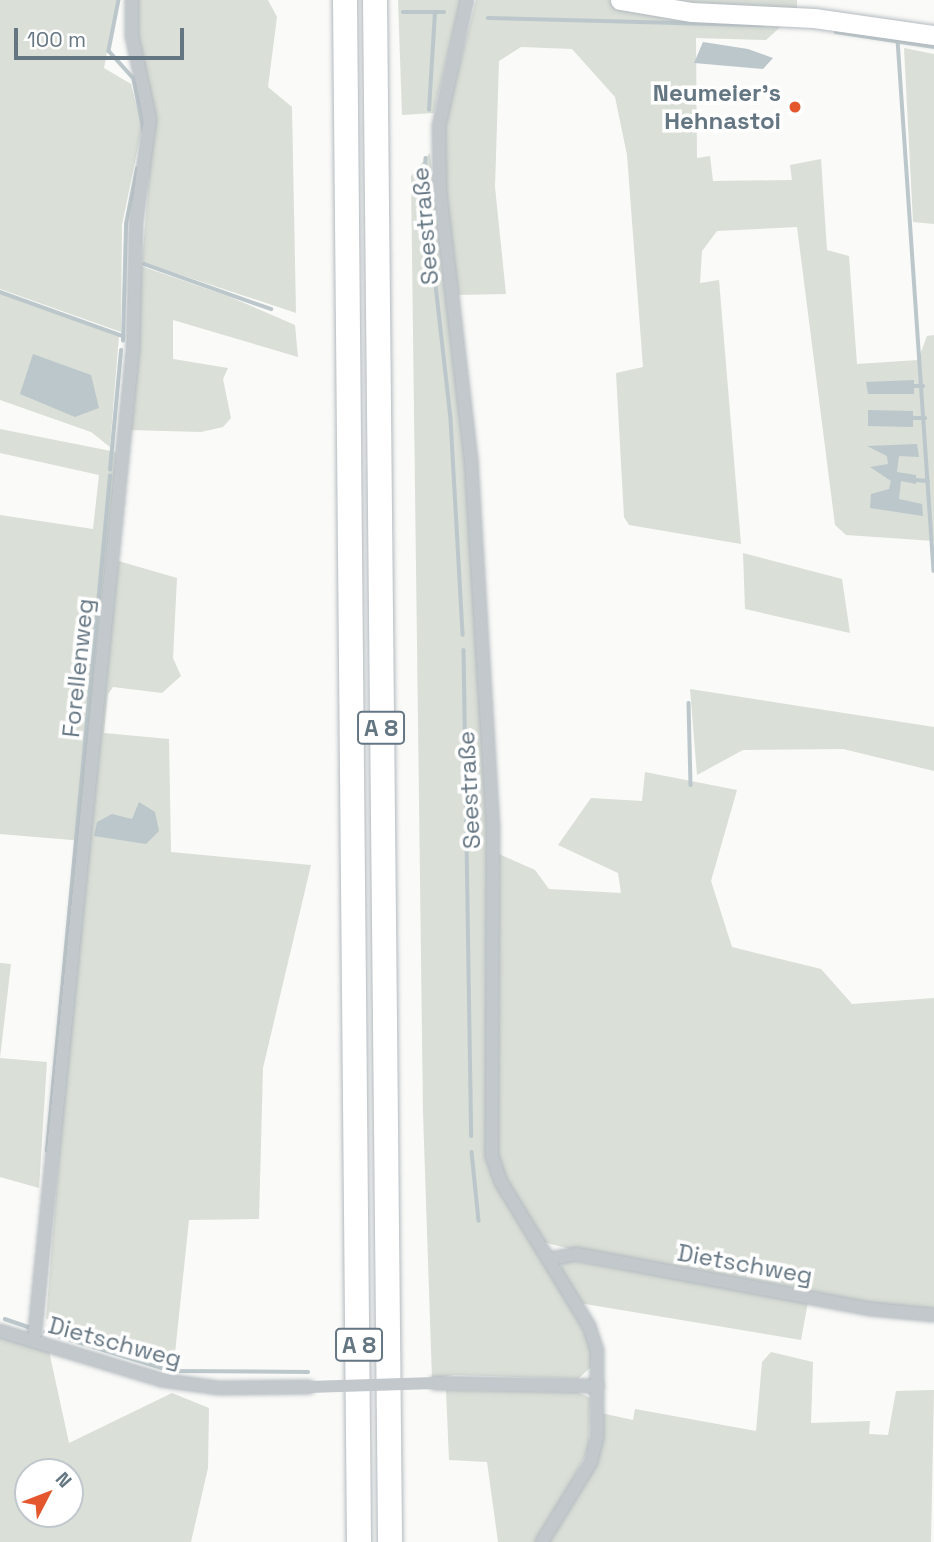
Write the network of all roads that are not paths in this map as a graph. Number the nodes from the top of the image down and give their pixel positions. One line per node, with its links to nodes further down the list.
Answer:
1 (132, 0): 10 (street, Forellenweg)
2 (345, 0): 12 (highway, A 8)
3 (375, 0): 13 (highway, A 8)
4 (467, 0): 7 (street, Seestraße)
5 (620, 0): 6 (street)
6 (934, 35)
7 (550, 1259): 8 (street, Dietschweg); 11 (street, Seestraße)
8 (934, 1315)
9 (0, 1331): 10 (street, Dietschweg)
10 (34, 1341): 11 (street, Dietschweg, bridge)
11 (598, 1386): 14 (street, Seestraße)
12 (359, 1542)
13 (390, 1542)
14 (542, 1542)

